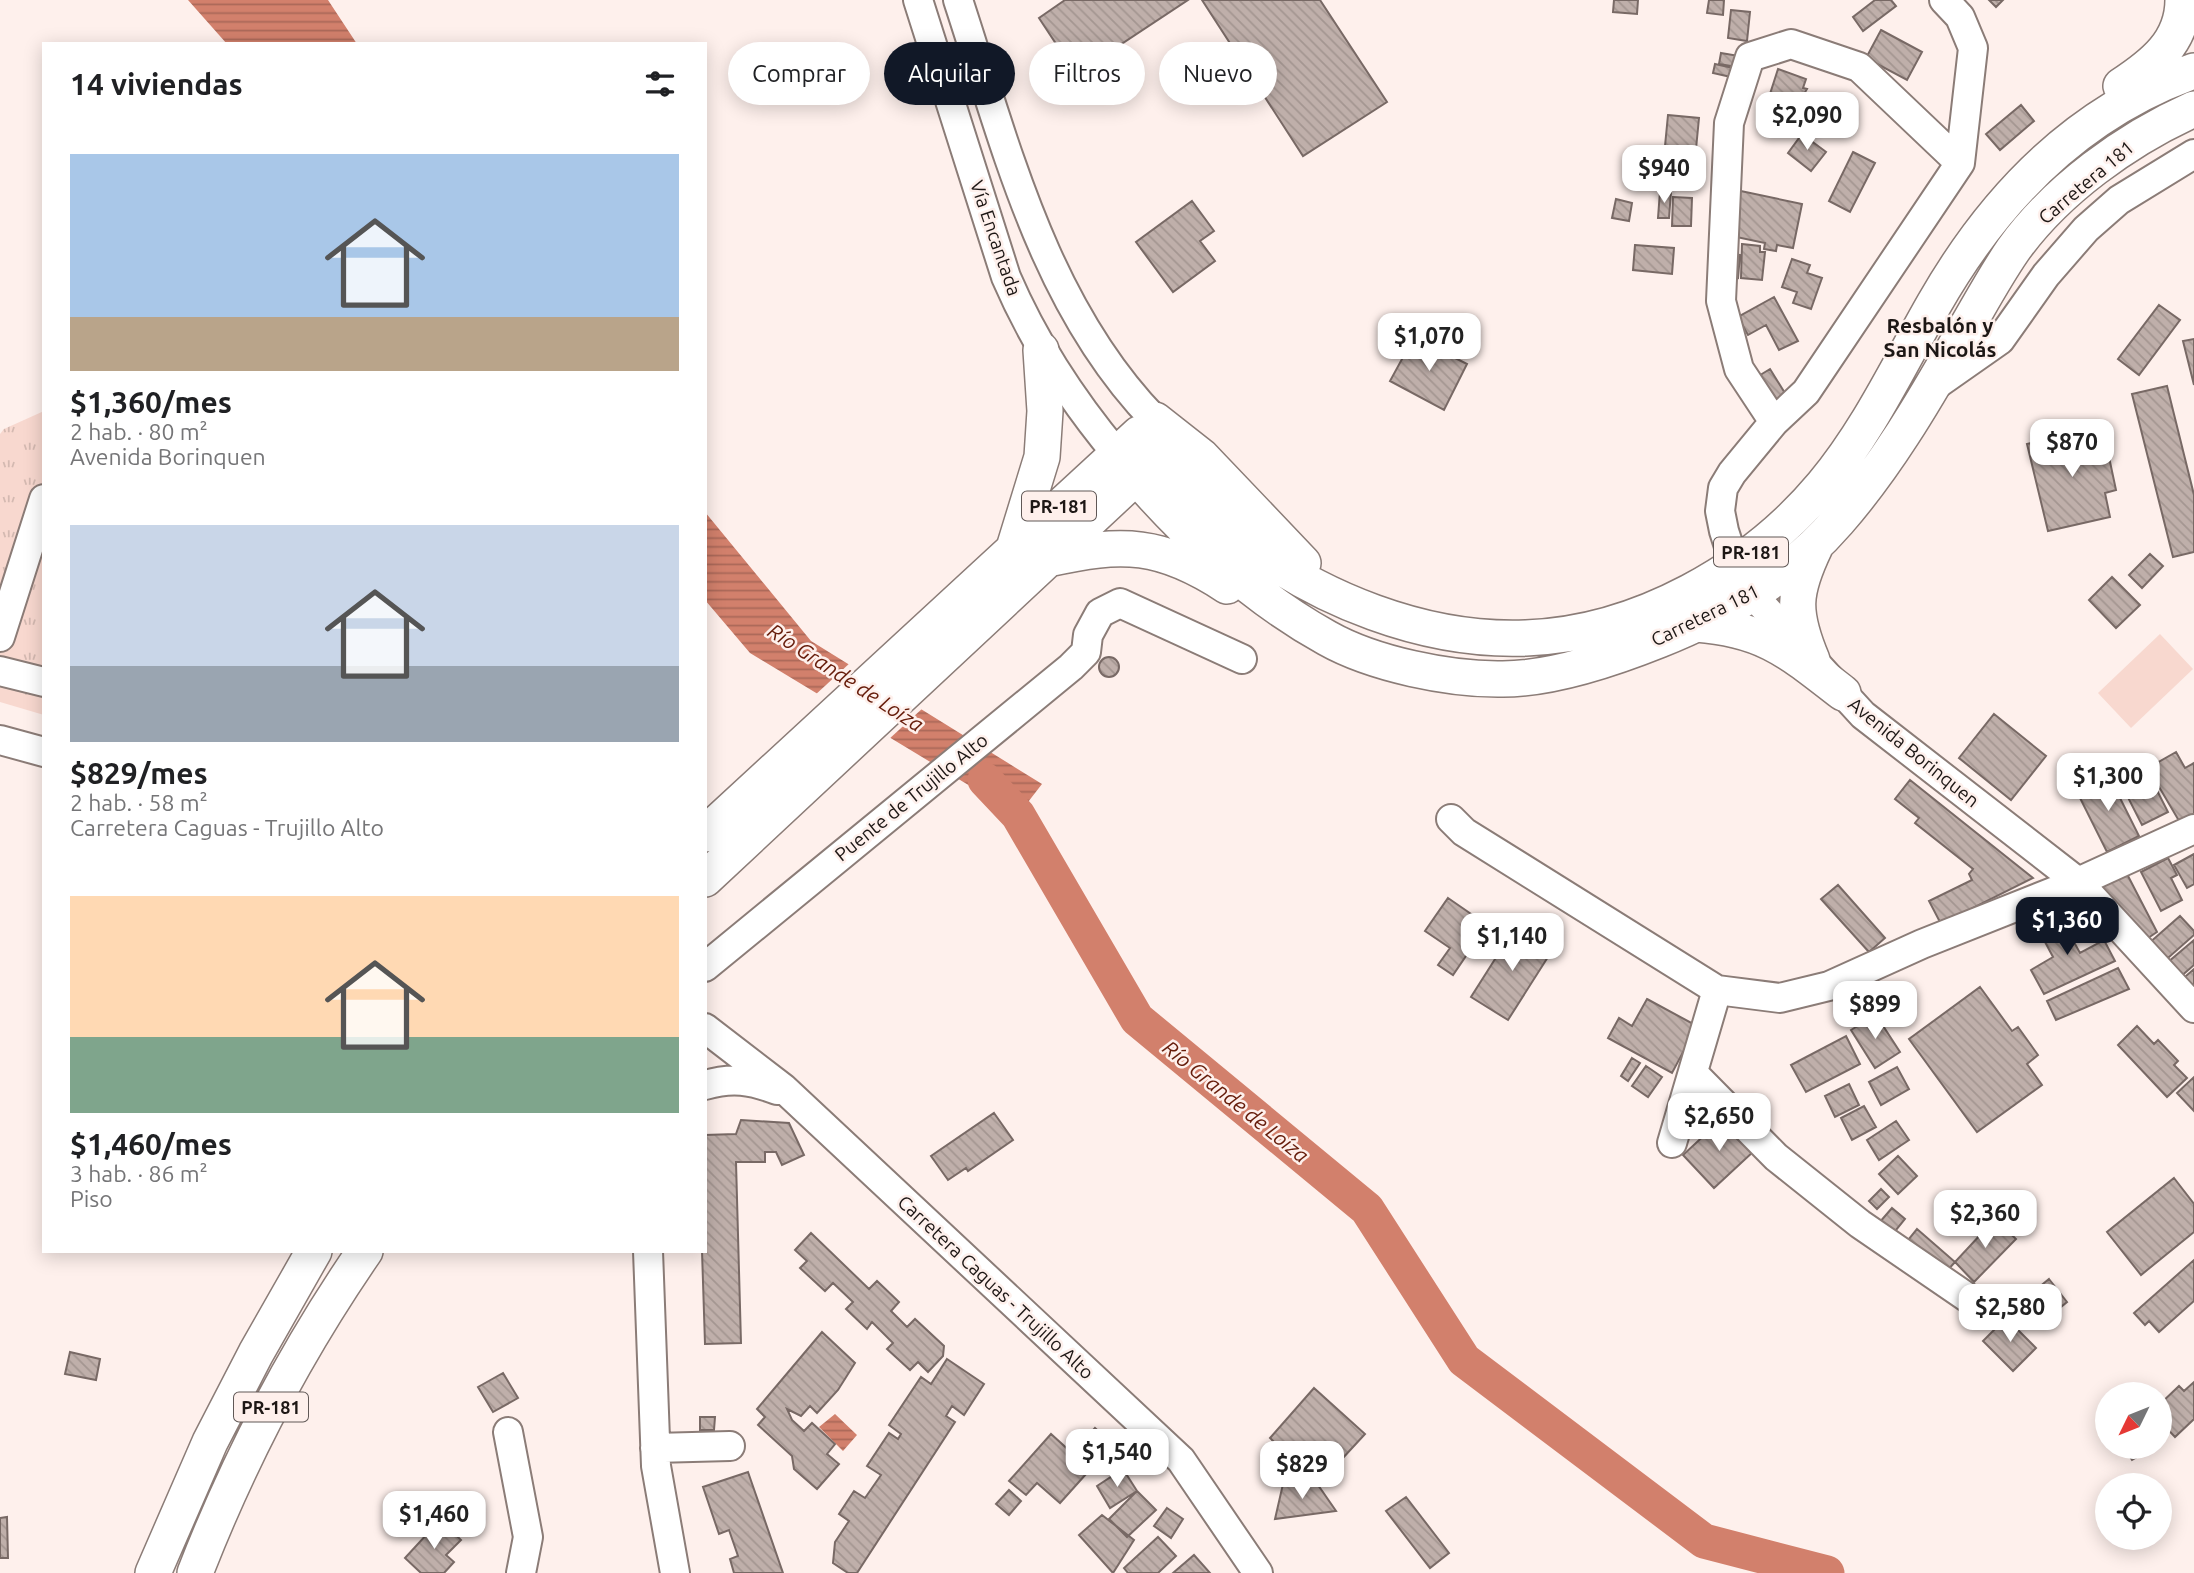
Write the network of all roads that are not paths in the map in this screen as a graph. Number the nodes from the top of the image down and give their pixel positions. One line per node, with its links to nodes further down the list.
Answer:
1 (918, 0): 10 (street, Vía Encantada)
2 (958, 0): 13 (street, Vía Encantada)
3 (1944, 0): 9 (street)
4 (2183, 0): 7 (main road)
5 (2194, 71): 7 (main road, Carretera 181 / PR-181)
6 (2194, 109): 11 (main road, Carretera 181 / PR-181)
7 (2052, 154): 17 (main road, Carretera 181 / PR-181)
8 (2194, 154): 11 (street)
9 (1960, 163): 12 (street, Avenida Borinquen); 12 (street)
10 (1041, 350): 13 (street, Vía Encantada); 16 (main road)
11 (1930, 389): 15 (main road, Carretera 181 / PR-181)
12 (1774, 422): 17 (street, Avenida Borinquen)
13 (1141, 448): 16 (main road, PR-181); 17 (main road, Carretera 181 / PR-181); 21 (main road, Carretera 181 / PR-181)
14 (42, 505): 20 (street)
15 (1817, 542): 18 (main road, Carretera 181 / PR-181); 23 (main road)
16 (1021, 561): 21 (main road); 31 (main road, PR-181); 32 (main road, PR-181)
17 (1735, 565): 18 (street, Avenida Borinquen)
18 (1753, 595): 19 (main road, Carretera 181 / PR-181); 23 (street, Avenida Borinquen)
19 (1696, 624): 21 (main road, Carretera 181 / PR-181); 26 (main road)
20 (0, 637)
21 (1329, 640)
22 (1242, 659): 34 (street, Puente de Trujillo Alto)
23 (1812, 660): 26 (street, Avenida Borinquen)
24 (0, 671): 25 (street)
25 (42, 682)
26 (1843, 693): 33 (street, Avenida Borinquen)
27 (0, 740): 28 (street)
28 (42, 751)
29 (1451, 819): 35 (street)
30 (2194, 830): 33 (street)
31 (707, 832)
32 (707, 877)
33 (2078, 882): 35 (street); 36 (street, Avenida Borinquen)
34 (707, 965)
35 (1717, 990): 38 (street)
36 (2194, 1008)
37 (707, 1030): 40 (street, Carretera Caguas - Trujillo Alto)
38 (1693, 1073): 41 (street); 45 (street)
39 (707, 1084): 40 (street)
40 (792, 1096): 53 (street, Carretera Caguas - Trujillo Alto)
41 (1672, 1143)
42 (313, 1253): 49 (main road, PR-181)
43 (364, 1253): 50 (main road, PR-181)
44 (648, 1253): 48 (street)
45 (1971, 1300)
46 (508, 1432): 51 (street)
47 (730, 1447): 48 (street)
48 (655, 1448): 52 (street)
49 (153, 1573)
50 (195, 1573)
51 (521, 1573)
52 (675, 1573)
53 (1258, 1573)

